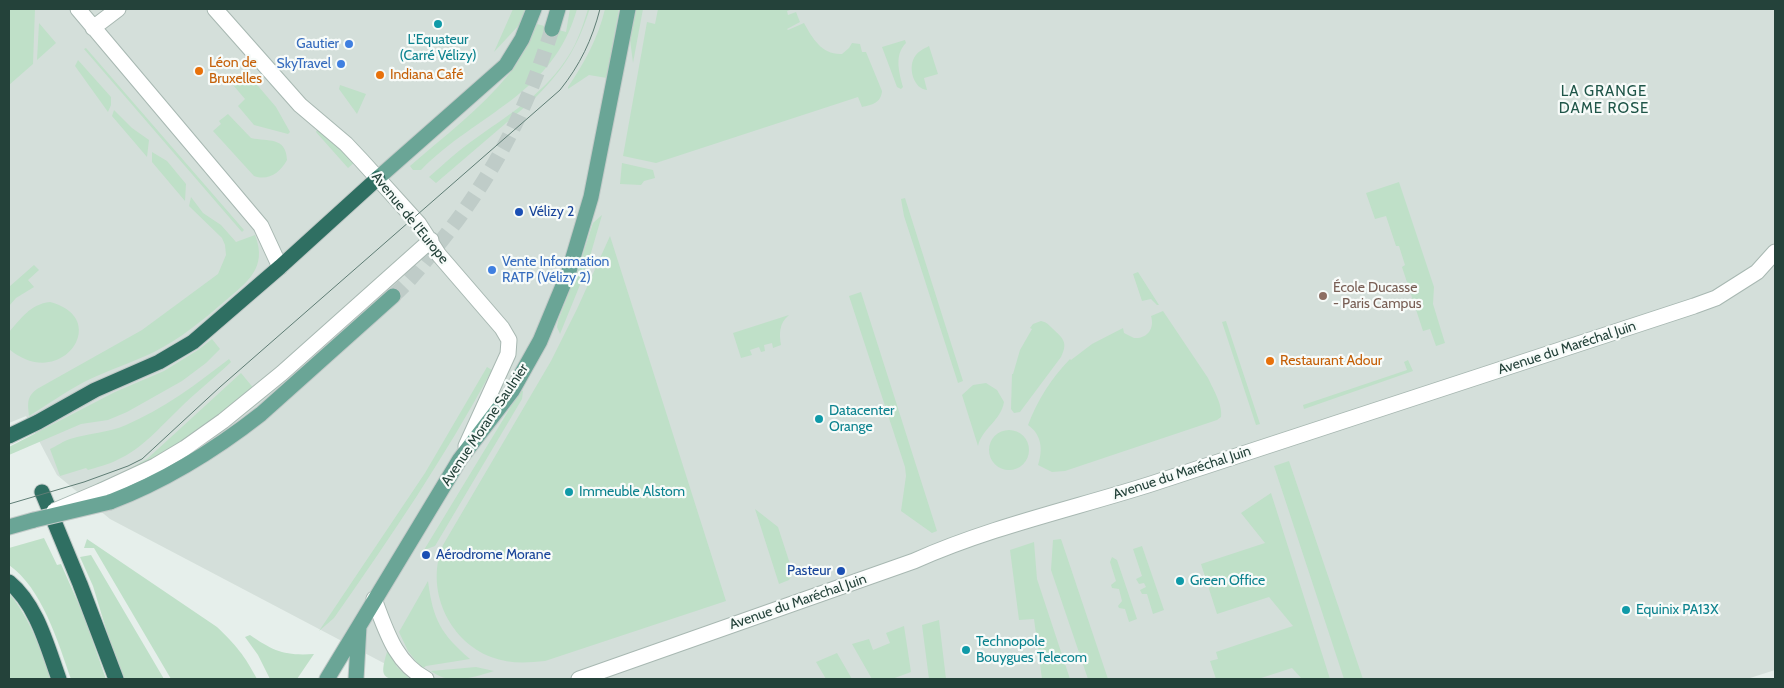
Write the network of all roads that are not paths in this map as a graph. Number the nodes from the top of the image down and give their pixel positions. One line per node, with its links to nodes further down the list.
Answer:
1 (78, 9): 7 (street)
2 (118, 9): 7 (street)
3 (215, 9): 9 (street, Avenue de l'Europe)
4 (534, 9): 9 (main road)
5 (558, 9): 8 (main road)
6 (628, 9): 15 (main road, Avenue Morane Saulnier)
7 (94, 28): 12 (street)
8 (552, 29)
9 (378, 178): 10 (street, Avenue de l'Europe); 12 (highway)
10 (431, 240): 15 (street, Avenue de l'Europe); 17 (street)
11 (1775, 252): 27 (street, Avenue du Maréchal Juin)
12 (280, 266): 14 (highway)
13 (393, 296): 17 (main road)
14 (9, 436)
15 (460, 459): 20 (main road, Avenue Morane Saulnier)
16 (42, 492): 23 (highway)
17 (105, 496): 18 (main road, bridge)
18 (9, 527)
19 (9, 582): 22 (highway)
20 (374, 599): 21 (main road, Avenue Morane Saulnier); 26 (street)
21 (360, 623): 24 (main road, Avenue Morane Saulnier); 25 (main road, Avenue Morane Saulnier)
22 (59, 679)
23 (116, 679)
24 (326, 679)
25 (356, 679)
26 (426, 679)
27 (579, 679)

